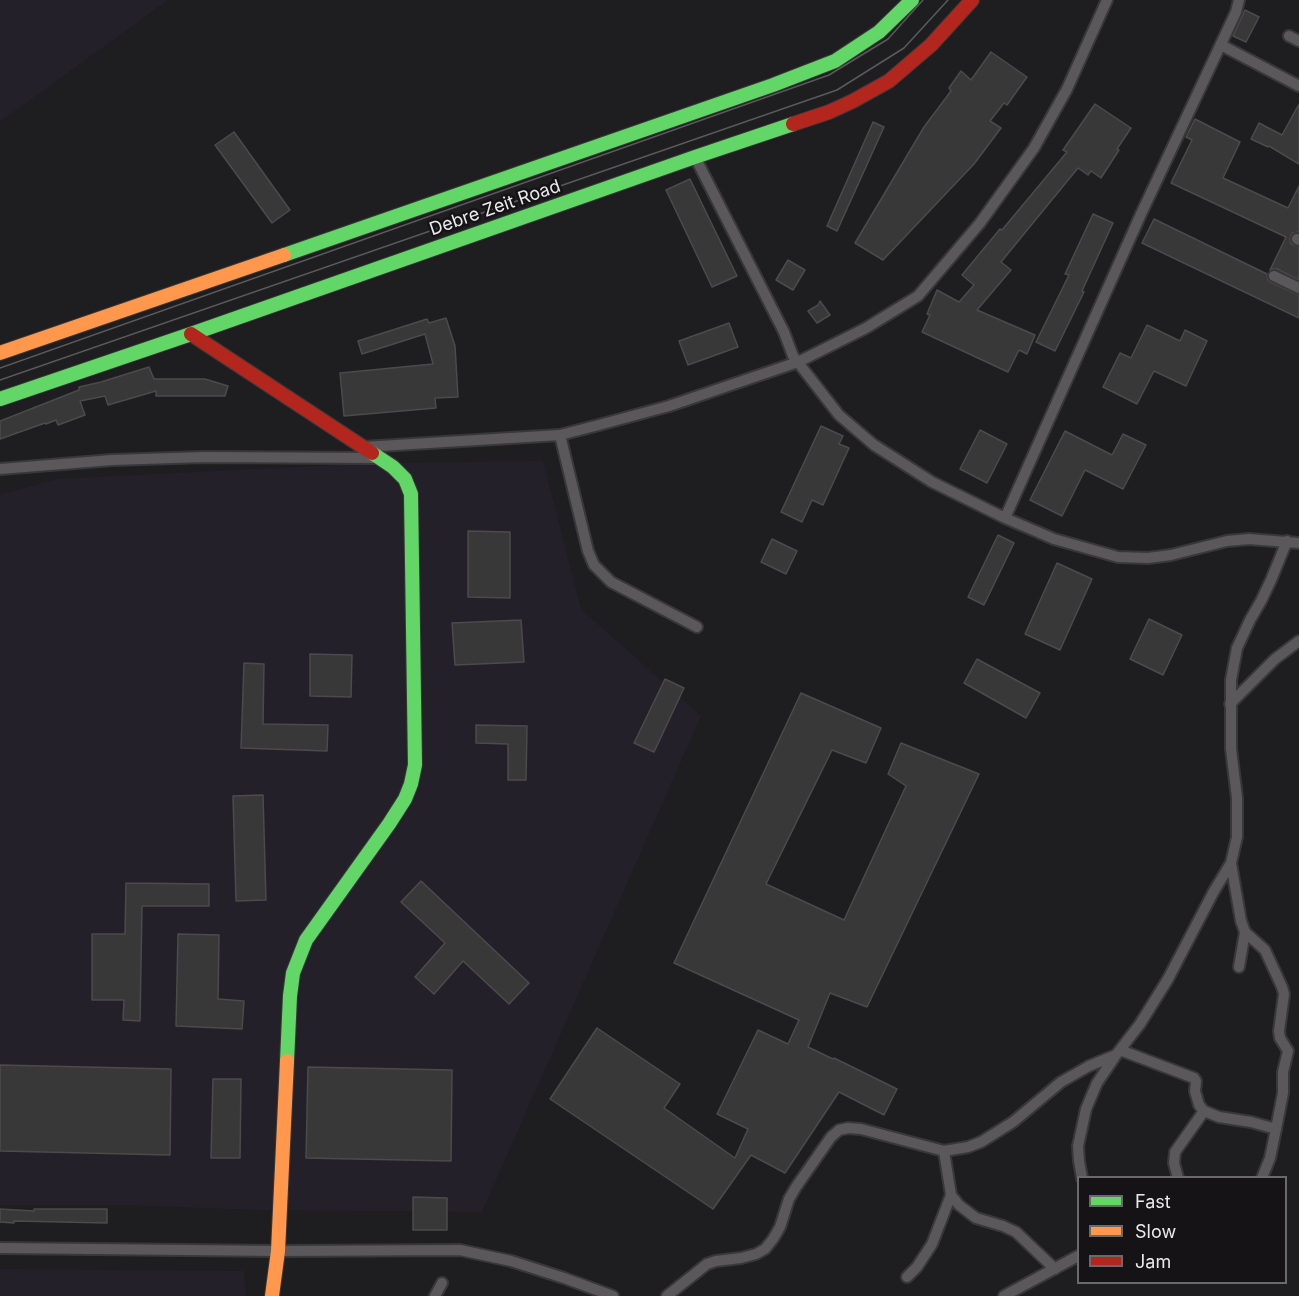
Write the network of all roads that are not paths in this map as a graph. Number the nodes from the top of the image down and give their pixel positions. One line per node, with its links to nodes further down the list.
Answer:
1 (912, 0): 11 (main road, Debre Zeit Road)
2 (972, 0): 7 (main road, Debre Zeit Road)
3 (1107, 0): 12 (street)
4 (1239, 0): 5 (street)
5 (1221, 45): 6 (street); 18 (street)
6 (1299, 86)
7 (695, 157): 10 (main road, Debre Zeit Road); 12 (street)
8 (1274, 276): 9 (street)
9 (1299, 288)
10 (191, 334): 13 (main road, Debre Zeit Road); 15 (main road)
11 (0, 353)
12 (798, 362): 14 (street); 18 (street)
13 (0, 399)
14 (560, 435): 15 (street); 21 (street)
15 (363, 447): 16 (main road)
16 (379, 458): 17 (street); 36 (main road)
17 (0, 469)
18 (1005, 518): 19 (street)
19 (1287, 541): 20 (street); 23 (street)
20 (1299, 543)
21 (697, 627)
22 (1299, 641): 23 (street)
23 (1230, 704): 24 (street)
24 (1232, 863): 25 (street); 27 (street)
25 (1245, 932): 26 (street); 29 (street)
26 (1239, 967)
27 (1118, 1053): 28 (street); 30 (street); 31 (street)
28 (1204, 1111): 29 (street); 32 (street)
29 (1276, 1129): 33 (street)
30 (944, 1151): 34 (street); 44 (street)
31 (1082, 1176)
32 (1177, 1176)
33 (1263, 1176)
34 (951, 1195): 38 (street); 39 (street)
35 (0, 1248): 36 (street)
36 (278, 1251): 41 (main road); 43 (street)
37 (1077, 1257): 38 (street)
38 (1055, 1269): 45 (street)
39 (908, 1277)
40 (442, 1283): 42 (street)
41 (272, 1296)
42 (435, 1296)
43 (613, 1296)
44 (667, 1296)
45 (1004, 1296)

